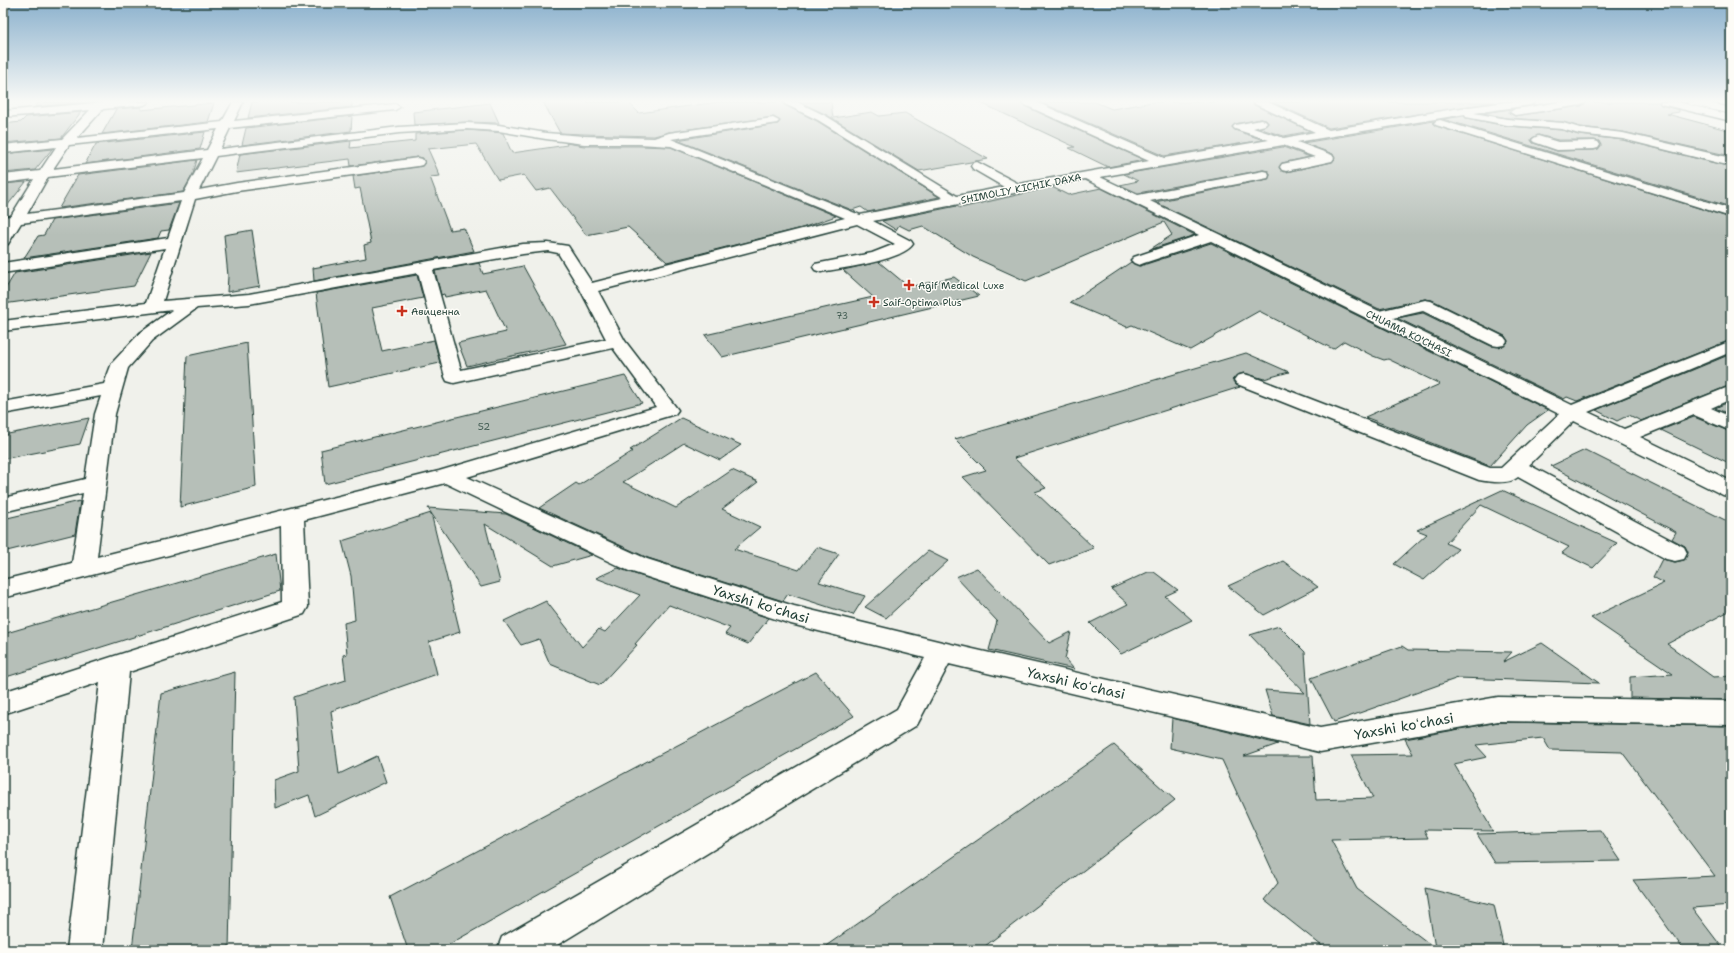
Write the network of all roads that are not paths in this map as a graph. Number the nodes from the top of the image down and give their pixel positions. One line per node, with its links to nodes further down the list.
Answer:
1 (29, 146): 12 (street)
2 (62, 146): 19 (street)
3 (216, 146): 13 (street)
4 (248, 146): 13 (street)
5 (681, 146): 29 (street)
6 (868, 146): 25 (street, SHIMOLIY KICHIK DAXA)
7 (1127, 146): 15 (street)
8 (1252, 146): 15 (street, SHIMOLIY KICHIK DAXA)
9 (1303, 146): 18 (street)
10 (1522, 146): 27 (street)
11 (1667, 146): 16 (street)
12 (3, 149)
13 (212, 154): 19 (street); 24 (street)
14 (418, 162): 24 (street)
15 (1162, 162): 20 (street, SHIMOLIY KICHIK DAXA)
16 (1731, 162)
17 (976, 166): 23 (street)
18 (1286, 167)
19 (43, 175): 22 (street); 28 (street)
20 (1087, 175): 23 (street, SHIMOLIY KICHIK DAXA); 26 (street, CHUAMA KO'CHASI)
21 (1263, 175): 26 (street)
22 (3, 179)
23 (1016, 188): 25 (street, SHIMOLIY KICHIK DAXA)
24 (189, 196): 28 (street); 32 (street)
25 (955, 200): 29 (street)
26 (1138, 200): 30 (street, CHUAMA KO'CHASI)
27 (1731, 213)
28 (10, 220): 31 (street)
29 (860, 220): 35 (street); 37 (street)
30 (1212, 236): 33 (street); 40 (street, CHUAMA KO'CHASI)
31 (3, 242)
32 (174, 242): 36 (street); 39 (street)
33 (1139, 260)
34 (424, 267): 37 (street); 38 (street); 43 (street)
35 (821, 267)
36 (3, 268)
37 (588, 290): 43 (street)
38 (191, 305): 39 (street); 46 (street)
39 (153, 307): 41 (street)
40 (1377, 317): 42 (street); 50 (street, CHUAMA KO'CHASI)
41 (3, 326)
42 (1498, 341)
43 (617, 342): 54 (street)
44 (1731, 346): 50 (street)
45 (1244, 380): 53 (street)
46 (113, 388): 48 (street); 55 (street)
47 (1731, 392): 49 (street)
48 (3, 408)
49 (1694, 408): 51 (street); 52 (street)
50 (1572, 412): 52 (street, CHUAMA KO'CHASI); 53 (street)
51 (1731, 425)
52 (1623, 437): 56 (street, CHUAMA KO'CHASI)
53 (1516, 467): 59 (street)
54 (447, 476): 58 (street); 62 (street, Yaxshi koʻchasi)
55 (95, 483): 57 (street); 60 (street)
56 (1731, 490)
57 (3, 505)
58 (292, 516): 60 (street); 63 (street)
59 (1675, 553)
60 (83, 569): 61 (street)
61 (3, 589)
62 (942, 652): 65 (street, Yaxshi koʻchasi); 67 (street)
63 (116, 666): 64 (street); 66 (street)
64 (3, 703)
65 (1731, 713)
66 (85, 950)
67 (515, 950)

